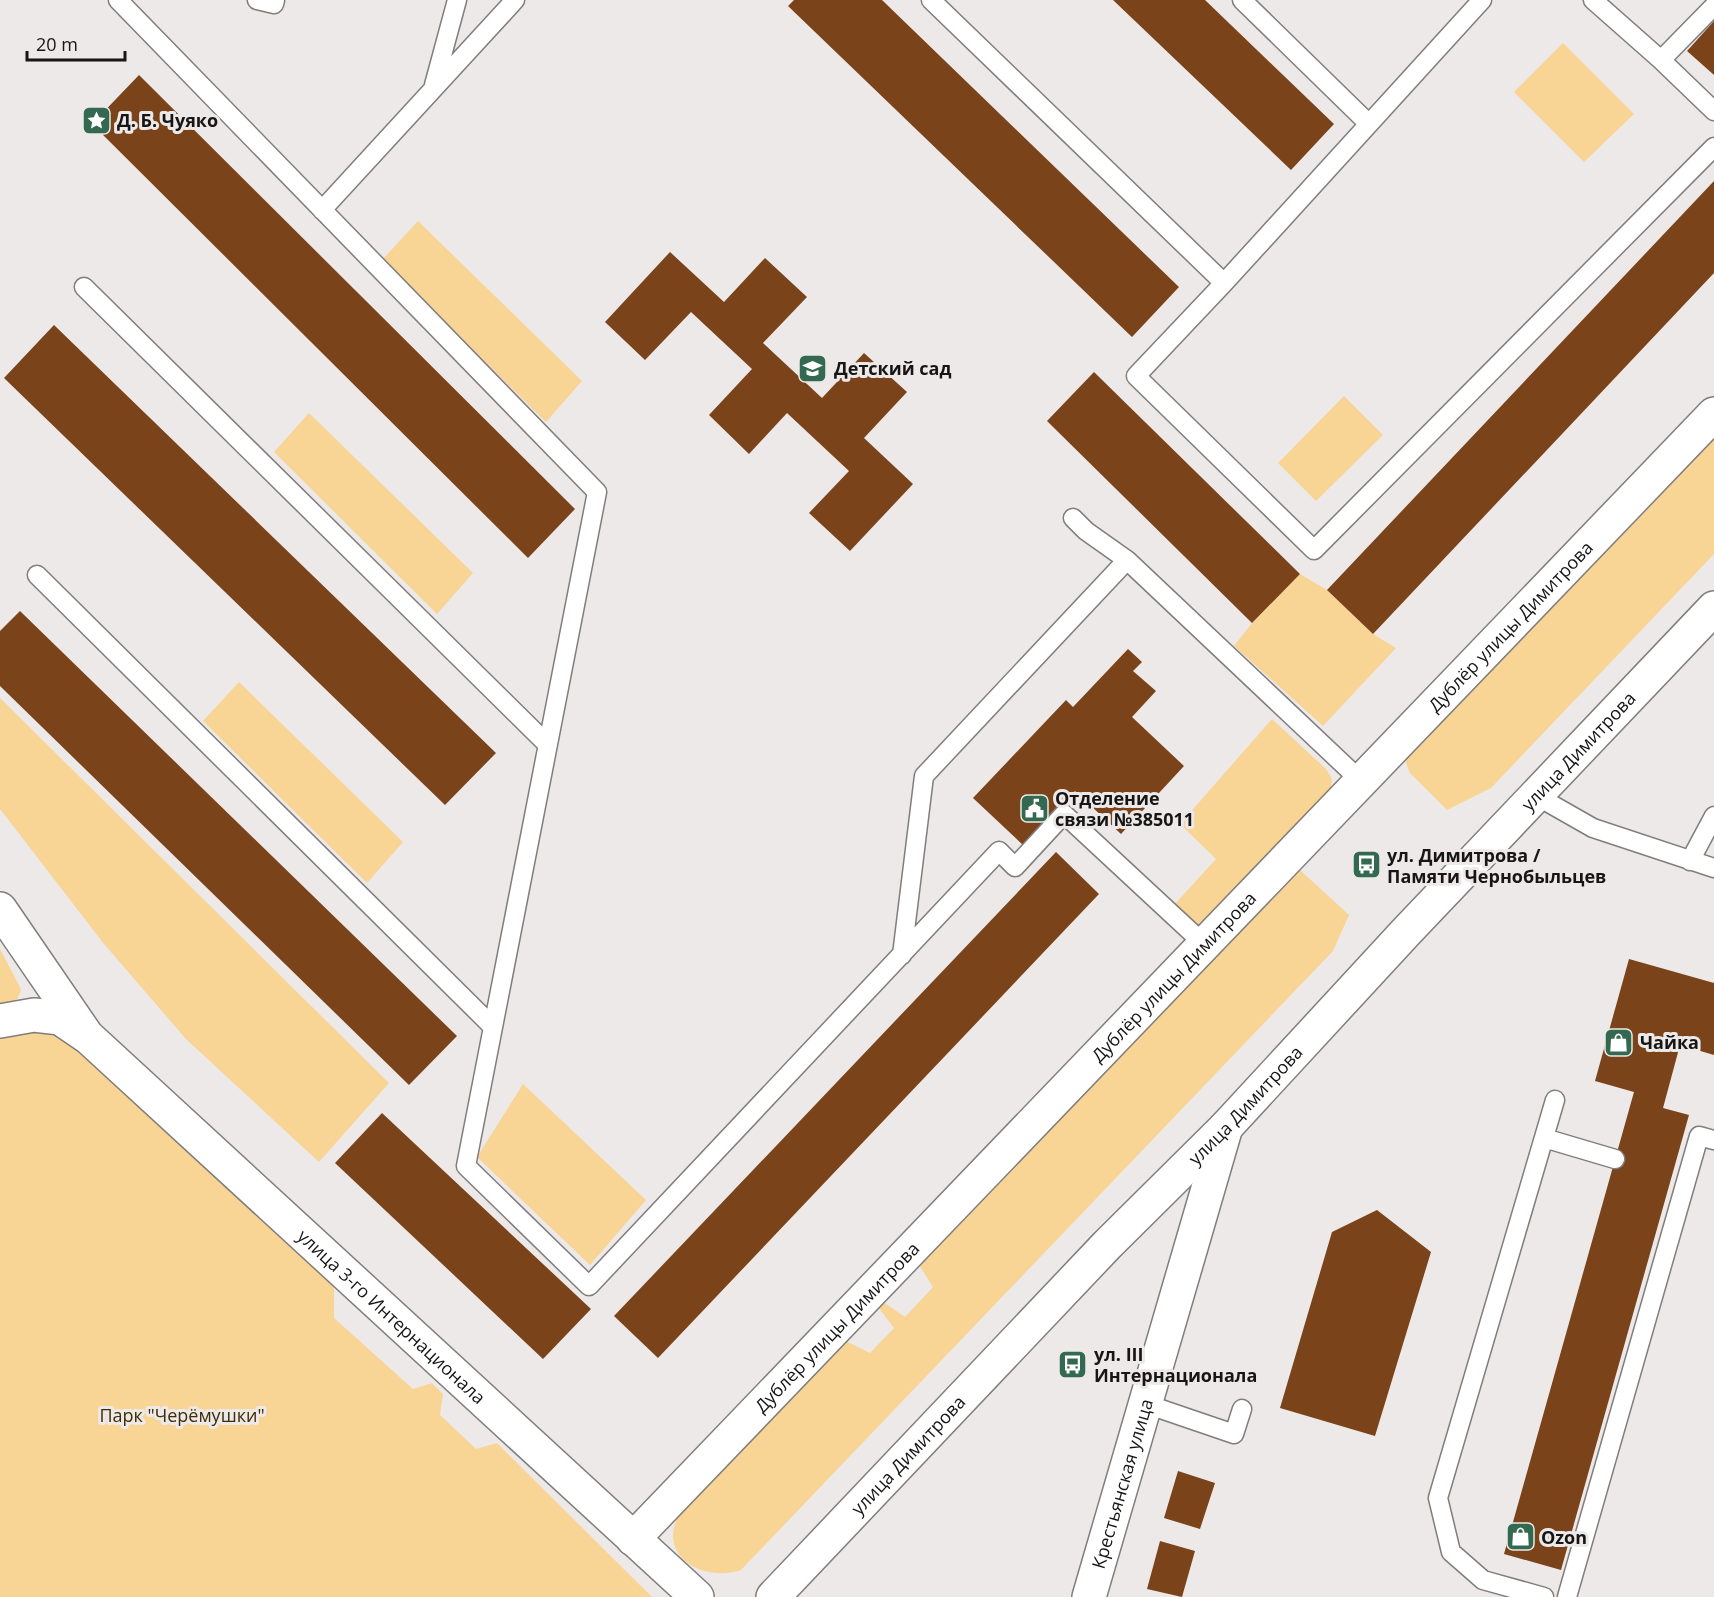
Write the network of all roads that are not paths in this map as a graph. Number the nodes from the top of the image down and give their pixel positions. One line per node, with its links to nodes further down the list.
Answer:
1 (118, 0): 16 (lane)
2 (257, 0): 3 (lane)
3 (275, 0)
4 (457, 0): 12 (lane)
5 (515, 0): 12 (lane)
6 (931, 0): 17 (lane)
7 (1242, 0): 14 (lane)
8 (1482, 0): 14 (lane)
9 (1593, 0): 11 (lane)
10 (1714, 6): 11 (lane)
11 (1661, 60): 13 (lane)
12 (434, 87): 16 (lane)
13 (1714, 111)
14 (1369, 124): 17 (lane)
15 (1714, 147): 17 (lane)
16 (322, 210): 24 (lane)
17 (1224, 283)
18 (84, 286): 24 (lane)
19 (1714, 414): 25 (street, Дублёр улицы Димитрова)
20 (1073, 518): 21 (lane)
21 (1127, 560): 25 (lane); 32 (lane)
22 (38, 575): 34 (lane)
23 (1714, 608): 26 (street, улица Димитрова)
24 (548, 745): 34 (lane)
25 (1361, 782): 31 (street, Дублёр улицы Димитрова)
26 (1535, 795): 28 (lane); 37 (street, улица Димитрова)
27 (1714, 816): 28 (lane)
28 (1690, 861): 29 (lane)
29 (1714, 868)
30 (0, 909): 35 (street, улица 3-го Интернационала)
31 (1204, 944): 32 (lane); 43 (street, Дублёр улицы Димитрова)
32 (902, 955): 34 (lane)
33 (0, 1021): 35 (street, улица 3-го Интернационала)
34 (493, 1027)
35 (87, 1036): 43 (street, улица 3-го Интернационала)
36 (1555, 1100): 38 (lane)
37 (1226, 1127): 41 (street, Крестьянская улица); 45 (street, улица Димитрова)
38 (1544, 1138): 40 (lane); 47 (lane)
39 (1714, 1140): 48 (lane)
40 (1615, 1159)
41 (1146, 1404): 42 (lane); 46 (street, Крестьянская улица)
42 (1242, 1409)
43 (633, 1539): 44 (street, улица 3-го Интернационала)
44 (697, 1597)
45 (773, 1597)
46 (1089, 1597)
47 (1544, 1597)
48 (1567, 1597)

